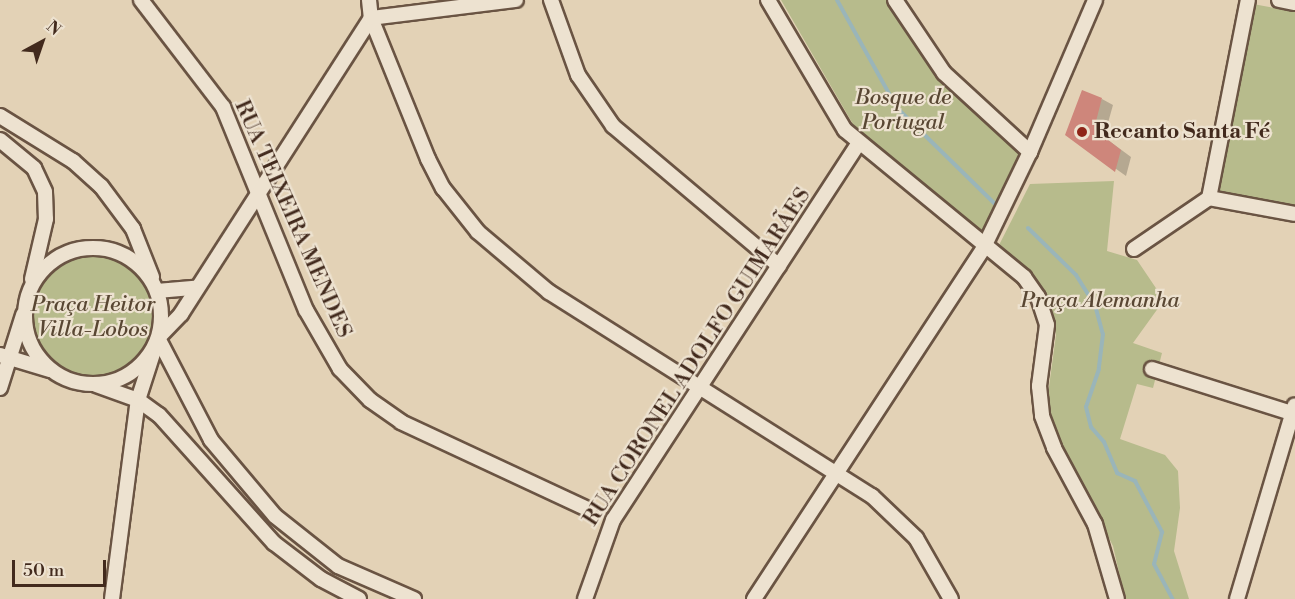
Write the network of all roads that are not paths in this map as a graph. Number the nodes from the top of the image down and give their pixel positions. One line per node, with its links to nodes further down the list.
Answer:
1 (141, 0): 16 (street, RUA TEIXEIRA MENDES)
2 (369, 0): 11 (street)
3 (516, 0): 11 (street)
4 (551, 0): 21 (street)
5 (768, 0): 14 (street)
6 (895, 0): 15 (street)
7 (1095, 0): 15 (street)
8 (1248, 0): 17 (street)
9 (1279, 0): 10 (street)
10 (1295, 3)
11 (371, 18): 16 (street); 31 (street)
12 (0, 116): 22 (street)
13 (0, 140): 24 (street)
14 (858, 144): 19 (street); 21 (street, RUA CORONEL ADOLFO GUIMARÃES)
15 (1030, 152): 19 (street)
16 (259, 191): 23 (street); 36 (street, RUA TEIXEIRA MENDES)
17 (1209, 198): 18 (street); 20 (street)
18 (1295, 214)
19 (984, 247): 35 (street); 43 (street)
20 (1134, 249)
21 (779, 266): 31 (street, RUA CORONEL ADOLFO GUIMARÃES)
22 (156, 288): 23 (street); 24 (street); 26 (street)
23 (195, 288): 26 (street)
24 (30, 290): 25 (street)
25 (25, 308): 27 (street); 29 (street)
26 (158, 338): 30 (street); 33 (street); 39 (street)
27 (5, 357): 29 (street); 32 (street)
28 (1152, 369): 34 (street)
29 (51, 370): 30 (street)
30 (94, 385): 33 (street)
31 (700, 387): 35 (street); 40 (street, RUA CORONEL ADOLFO GUIMARÃES)
32 (0, 388)
33 (138, 400): 37 (street); 38 (street)
34 (1294, 411): 44 (street)
35 (836, 473): 41 (street); 42 (street)
36 (590, 510)
37 (112, 599)
38 (359, 599)
39 (414, 599)
40 (585, 599)
41 (754, 599)
42 (951, 599)
43 (1117, 599)
44 (1237, 599)

